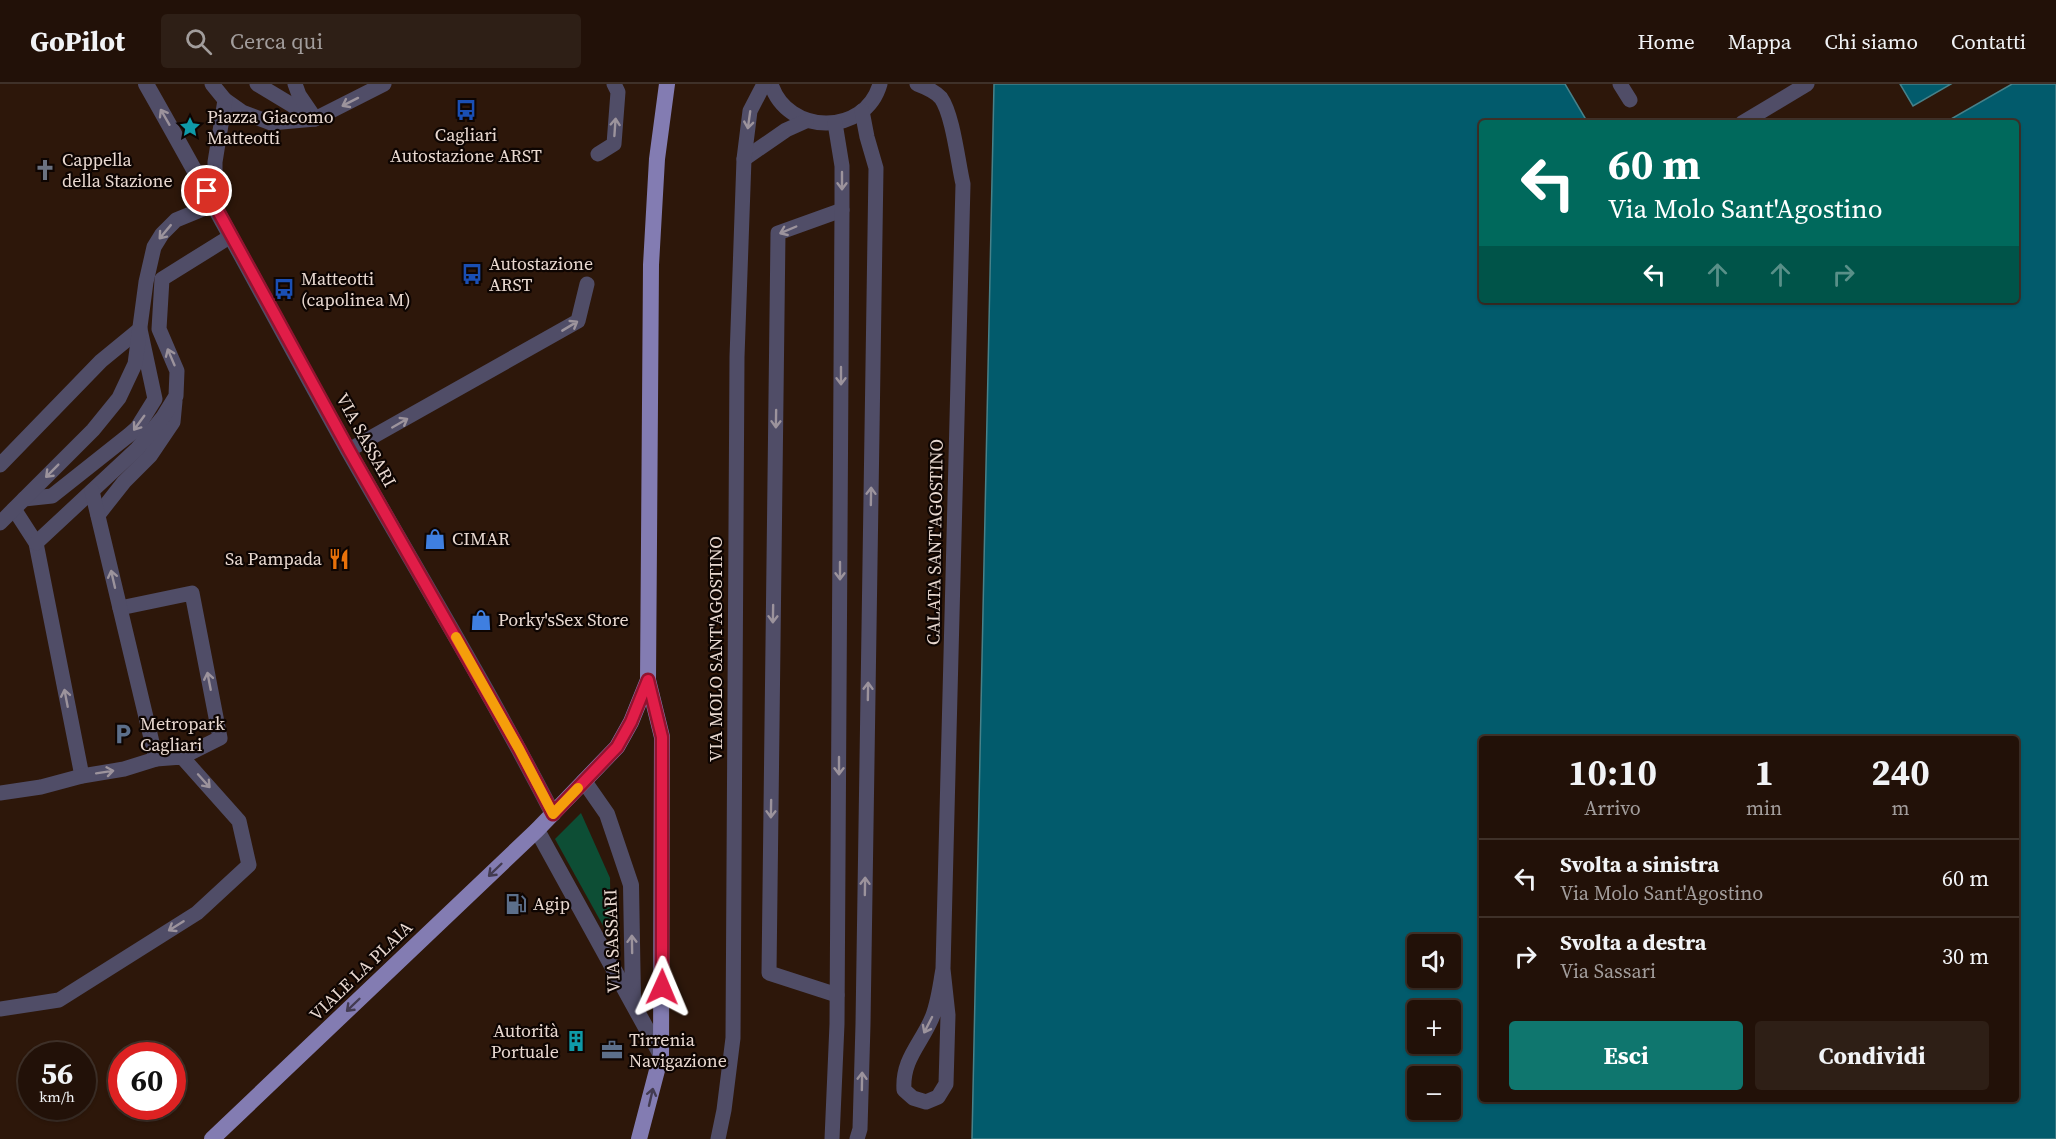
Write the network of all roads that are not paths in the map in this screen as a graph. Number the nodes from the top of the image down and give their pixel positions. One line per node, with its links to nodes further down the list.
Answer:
1 (146, 84): 23 (street, VIA SASSARI, one-way to 1)
2 (212, 84): 14 (lane)
3 (257, 84): 17 (lane)
4 (295, 84): 17 (lane)
5 (384, 84): 17 (lane, one-way to 17)
6 (614, 84): 21 (lane, one-way to 6)
7 (667, 84): 37 (main road)
8 (764, 84): 22 (lane, VIA MOLO SANT'AGOSTINO, one-way to 22)
9 (771, 84): 19 (lane)
10 (917, 84): 45 (lane, CALATA SANT'AGOSTINO)
11 (1620, 84): 15 (lane)
12 (1808, 84): 18 (lane)
13 (882, 85): 16 (lane)
14 (225, 100): 17 (lane); 23 (lane)
15 (1630, 100)
16 (862, 111): 20 (lane); 54 (lane, one-way to 16)
17 (315, 119)
18 (1747, 120)
19 (806, 121): 20 (lane); 22 (lane)
20 (835, 123): 24 (lane, one-way to 24)
21 (598, 154)
22 (744, 159): 52 (lane, VIA MOLO SANT'AGOSTINO)
23 (215, 204): 25 (street, VIA SASSARI); 27 (lane, one-way to 27)
24 (842, 210): 46 (lane, one-way to 46); 46 (lane, one-way to 46)
25 (231, 236): 28 (lane, one-way to 25); 29 (street, VIA SASSARI)
26 (587, 284): 29 (lane, one-way to 26)
27 (140, 329): 30 (lane); 32 (lane, one-way to 32); 32 (lane, one-way to 32)
28 (176, 396): 31 (lane); 33 (lane)
29 (349, 450): 43 (street, VIA SASSARI)
30 (0, 465)
31 (92, 491): 33 (lane); 35 (lane)
32 (19, 504): 34 (lane); 35 (lane)
33 (98, 515): 36 (lane, one-way to 33)
34 (0, 524)
35 (36, 543): 40 (lane, one-way to 35)
36 (120, 608): 38 (lane, one-way to 36); 39 (lane)
37 (648, 680): 41 (main road); 49 (main road)
38 (182, 757): 39 (lane); 48 (lane, one-way to 48)
39 (156, 759): 40 (lane, one-way to 39)
40 (82, 776): 42 (lane)
41 (585, 781): 43 (main road); 47 (street, VIA SASSARI, one-way to 41)
42 (0, 793)
43 (553, 814): 44 (main road)
44 (537, 830): 47 (street, VIA SASSARI); 50 (main road, VIALE LA PLAIA, one-way to 50)
45 (944, 969): 45 (lane, CALATA SANT'AGOSTINO, one-way to 45)
46 (837, 995): 53 (lane)
47 (633, 1003): 49 (street, VIA SASSARI)
48 (0, 1009)
49 (661, 1055): 51 (main road, one-way to 49)
50 (212, 1139)
51 (639, 1139)
52 (718, 1139)
53 (831, 1139)
54 (857, 1139)

